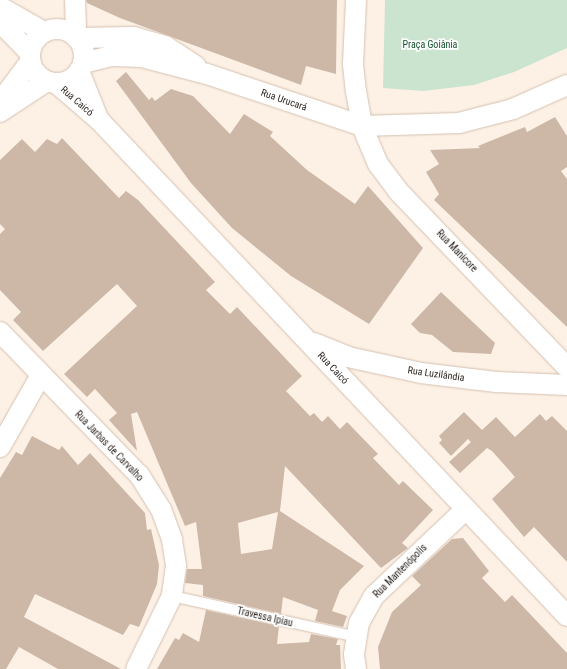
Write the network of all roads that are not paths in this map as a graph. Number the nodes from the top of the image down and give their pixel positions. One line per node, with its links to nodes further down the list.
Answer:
1 (64, 0): 6 (street)
2 (75, 0): 6 (street)
3 (356, 0): 15 (street)
4 (0, 7): 6 (street)
5 (0, 22): 7 (street)
6 (65, 34): 7 (street); 8 (street); 9 (street, Rua Urucará)
7 (30, 57): 10 (street); 12 (street)
8 (81, 67): 9 (street, Rua Urucará); 10 (street); 14 (street, Rua Caicó)
9 (207, 74): 15 (street, Rua Urucará)
10 (52, 82): 13 (street); 14 (street, Rua Caicó)
11 (567, 85): 15 (street)
12 (0, 102)
13 (0, 112)
14 (99, 120): 17 (street, Rua Caicó)
15 (362, 126): 18 (street, Rua Manicore)
16 (0, 332): 19 (street, Rua Jarbas de Carvalho)
17 (308, 341): 20 (street, Rua Luzilândia); 22 (street, Rua Caicó)
18 (567, 367)
19 (41, 375): 21 (street); 23 (street, Rua Jarbas de Carvalho)
20 (567, 385)
21 (0, 447)
22 (465, 510): 24 (street, Rua Caicó); 25 (street, Rua Mantenópolis)
23 (172, 596): 25 (lane, Travessa Ipiau); 26 (street, Rua Jarbas de Carvalho)
24 (567, 616)
25 (357, 637): 27 (street, Rua Mantenópolis)
26 (136, 669)
27 (356, 669)

